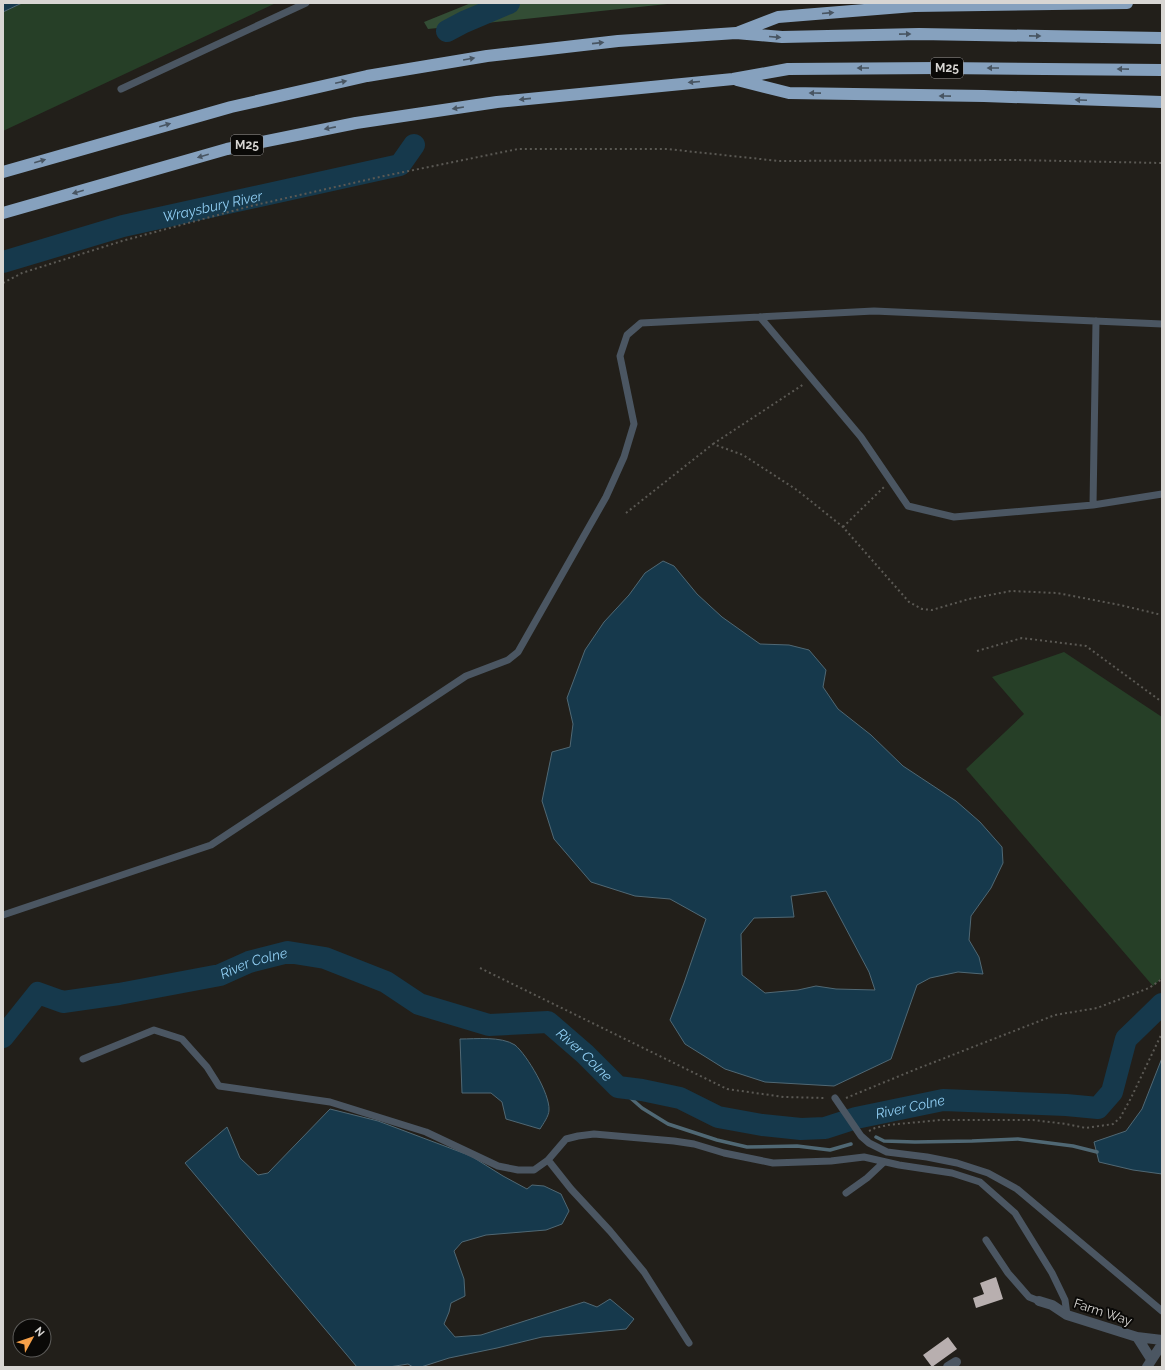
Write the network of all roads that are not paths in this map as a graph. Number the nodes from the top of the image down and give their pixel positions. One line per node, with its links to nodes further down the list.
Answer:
1 (306, 3): 7 (lane)
2 (1127, 3): 3 (highway, one-way to 2)
3 (736, 33): 4 (highway, one-way to 4); 9 (highway, one-way to 3)
4 (1162, 38)
5 (1162, 70): 6 (highway, M25, one-way to 6)
6 (733, 79): 8 (highway, M25, one-way to 6); 10 (highway, M25, one-way to 10)
7 (121, 89)
8 (1162, 102)
9 (3, 172)
10 (3, 213)
11 (760, 317): 12 (lane); 15 (lane); 16 (lane)
12 (1096, 321): 13 (lane); 15 (lane)
13 (1162, 324)
14 (1162, 494): 15 (lane)
15 (1093, 505)
16 (3, 915)
17 (83, 1059): 19 (lane)
18 (835, 1098): 24 (lane)
19 (548, 1160): 20 (lane); 28 (lane)
20 (884, 1162): 21 (lane); 25 (lane)
21 (846, 1193)
22 (986, 1240): 23 (lane)
23 (1039, 1301): 25 (street, Farm Way)
24 (1162, 1311)
25 (1067, 1315): 26 (street, Farm Way)
26 (1137, 1337): 27 (street, Farm Way); 30 (street, Farm Way)
27 (1162, 1340)
28 (689, 1343)
29 (1162, 1344): 30 (street)
30 (1149, 1363)

